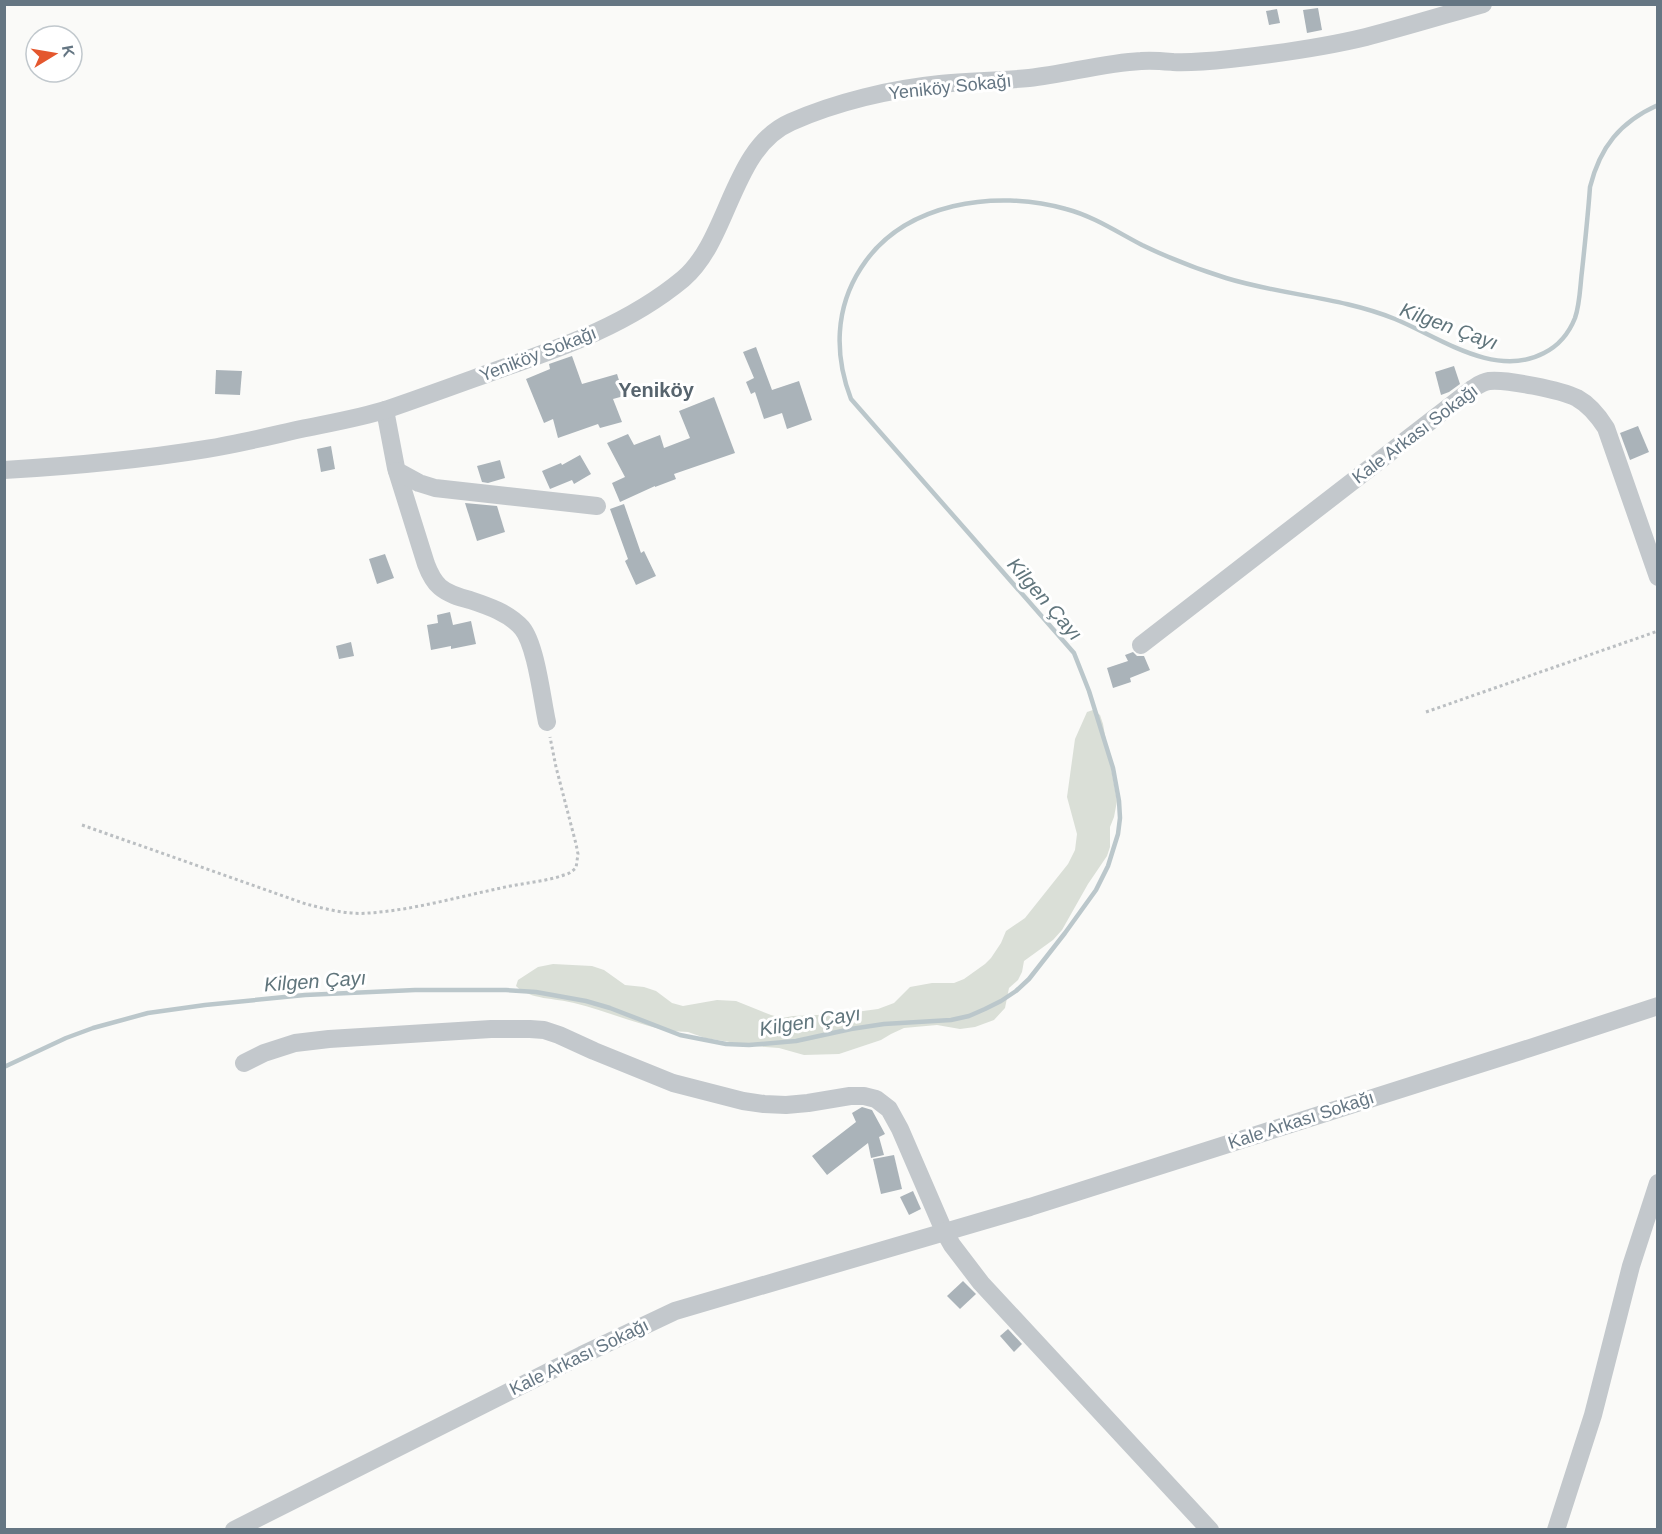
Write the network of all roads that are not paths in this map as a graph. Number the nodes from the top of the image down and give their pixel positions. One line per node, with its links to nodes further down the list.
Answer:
1 (1483, 4): 2 (street, Yeniköy Sokağı)
2 (385, 410): 3 (street, Yeniköy Sokağı); 4 (street)
3 (4, 470)
4 (397, 471): 5 (street); 8 (street)
5 (597, 506)
6 (1658, 577): 7 (street, Kale Arkası Sokağı)
7 (1141, 645)
8 (547, 722)
9 (1658, 1006): 12 (street, Kale Arkası Sokağı)
10 (244, 1063): 12 (street)
11 (1658, 1183): 15 (street)
12 (944, 1231): 13 (street, Kale Arkası Sokağı); 14 (street)
13 (234, 1530)
14 (1210, 1530)
15 (1556, 1530)

